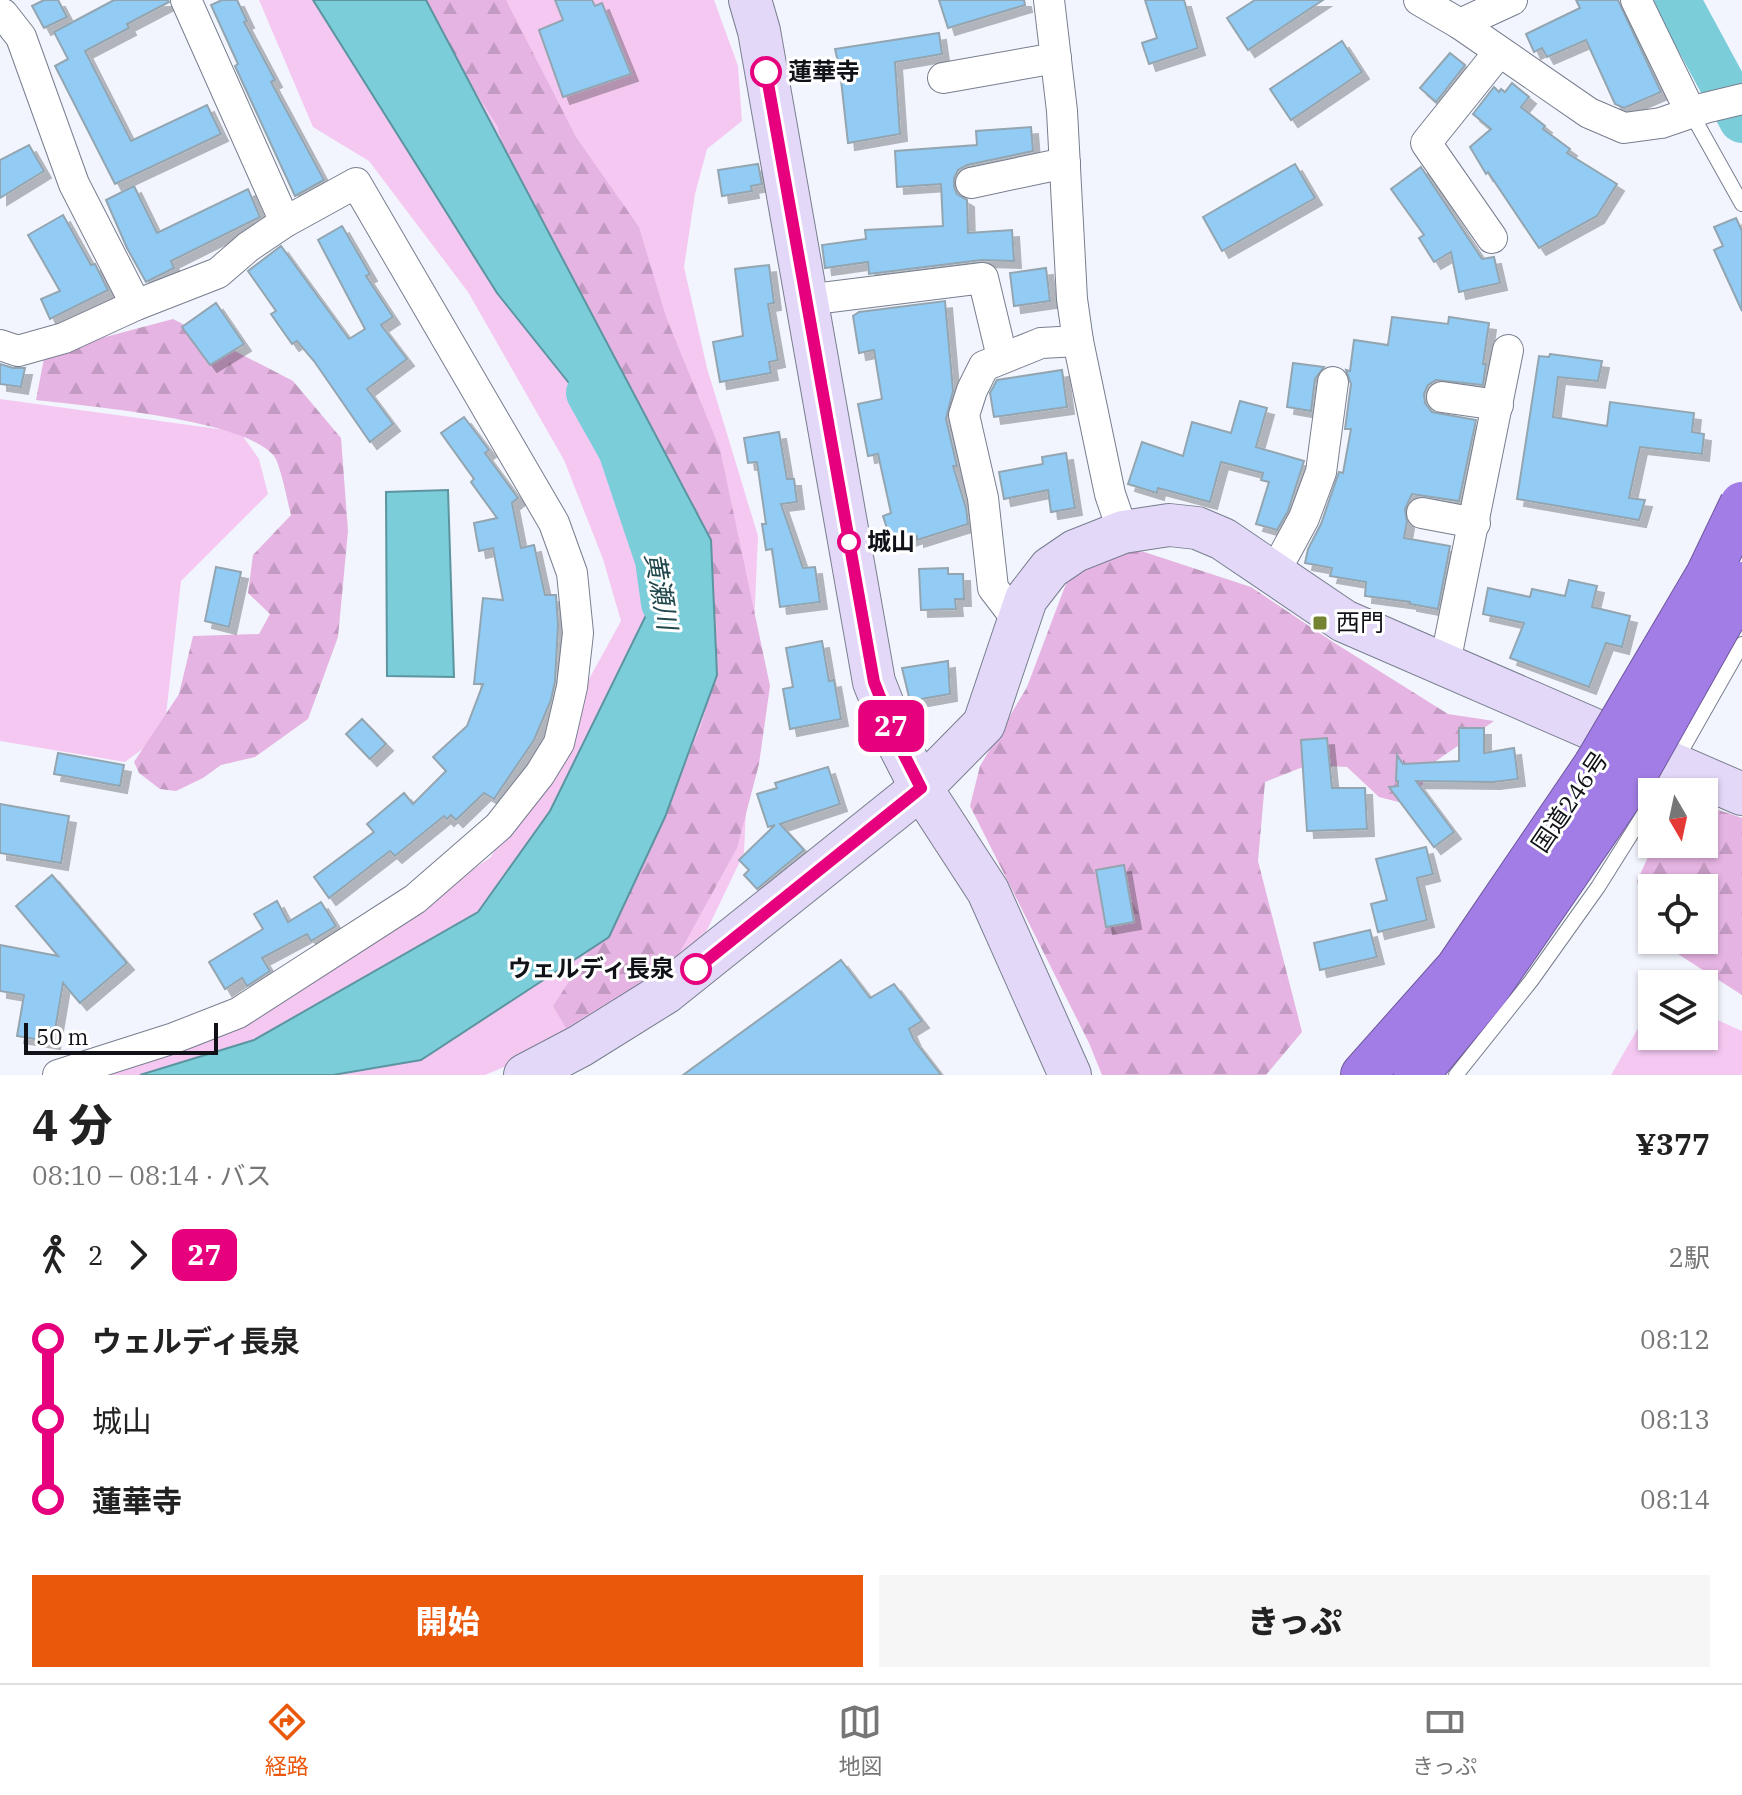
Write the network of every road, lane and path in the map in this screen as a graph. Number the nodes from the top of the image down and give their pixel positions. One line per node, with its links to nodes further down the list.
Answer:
1 (186, 0): 17 (street)
2 (750, 0): 19 (street)
3 (1049, 0): 10 (street)
4 (1419, 0): 8 (street)
5 (1512, 0): 8 (street)
6 (1636, 0): 13 (street)
7 (1, 11): 20 (street)
8 (1460, 24): 9 (street)
9 (1499, 52): 13 (street); 18 (street)
10 (1056, 58): 11 (street); 14 (street)
11 (943, 78)
12 (1742, 99): 13 (street)
13 (1698, 110): 16 (lane)
14 (1065, 163): 15 (street); 21 (street)
15 (971, 183)
16 (1742, 204)
17 (285, 222): 20 (street); 47 (street)
18 (1492, 238)
19 (806, 300): 24 (street); 43 (street)
20 (136, 305): 22 (street)
21 (1078, 341): 24 (street); 31 (street)
22 (0, 345)
23 (1508, 350): 27 (street)
24 (1002, 357): 34 (street)
25 (1333, 382): 32 (street)
26 (1442, 397): 27 (street)
27 (1498, 405): 30 (street)
28 (1742, 504): 38 (highway, 国道246号, bridge)
29 (1422, 513): 30 (street)
30 (1475, 523): 36 (street)
31 (1123, 532): 32 (street); 34 (street)
32 (1273, 575): 36 (street)
33 (1742, 584): 39 (highway, 国道246号, bridge)
34 (1019, 622): 43 (street)
35 (1742, 644): 40 (lane)
36 (1445, 663): 37 (street)
37 (1640, 778)
38 (1644, 778)
39 (1644, 778)
40 (1644, 778)
41 (1638, 785): 50 (highway, 国道246号)
42 (1638, 787): 51 (highway, 国道246号)
43 (921, 788): 48 (street); 49 (street)
44 (1718, 791): 46 (street)
45 (1638, 792): 52 (lane)
46 (1742, 794)
47 (58, 1075)
48 (525, 1075)
49 (1070, 1075)
50 (1363, 1075)
51 (1416, 1075)
52 (1456, 1075)

